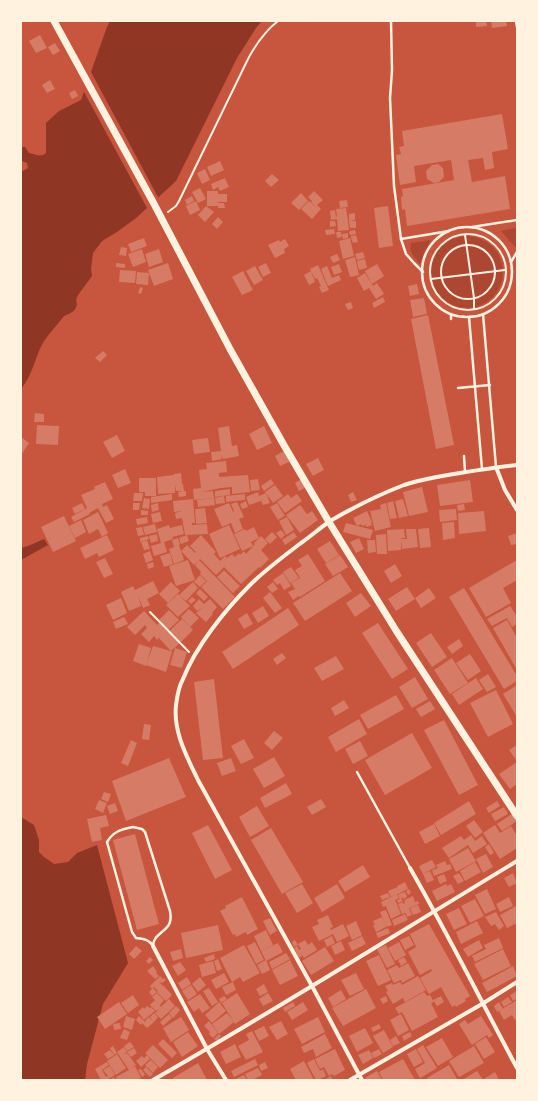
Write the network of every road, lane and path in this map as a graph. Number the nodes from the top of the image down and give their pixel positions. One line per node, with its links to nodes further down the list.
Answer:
1 (54, 21): 6 (main road)
2 (278, 21): 6 (path)
3 (391, 21): 11 (lane)
4 (516, 21): 5 (lane)
5 (517, 26)
6 (160, 217): 36 (main road)
7 (517, 220): 8 (lane)
8 (468, 228): 9 (lane); 14 (lane)
9 (451, 231): 11 (lane); 16 (lane)
10 (465, 234): 12 (path); 15 (path); 20 (path)
11 (401, 238): 16 (lane)
12 (466, 245): 17 (path); 18 (path); 19 (path)
13 (517, 252): 14 (lane)
14 (511, 262): 24 (lane)
15 (505, 270): 17 (path); 22 (path)
16 (423, 272): 23 (lane)
17 (495, 272): 18 (path); 21 (path)
18 (470, 274): 19 (path); 21 (path)
19 (442, 278): 20 (path); 21 (path)
20 (430, 279): 22 (path)
21 (474, 298): 22 (path)
22 (474, 309)
23 (451, 314): 25 (lane); 26 (lane)
24 (483, 314): 25 (lane); 27 (lane)
25 (469, 317): 28 (lane)
26 (452, 319)
27 (490, 384): 28 (lane); 32 (lane)
28 (475, 386): 29 (lane); 33 (lane)
29 (458, 388)
30 (464, 456): 34 (lane)
31 (517, 464): 32 (street)
32 (496, 467): 33 (street); 35 (street)
33 (482, 469): 34 (street)
34 (465, 472): 36 (street)
35 (517, 510)
36 (329, 522): 38 (street); 40 (main road)
37 (150, 612): 38 (path)
38 (194, 657): 46 (street)
39 (357, 772): 42 (lane)
40 (517, 816)
41 (517, 861): 43 (street)
42 (410, 868): 43 (street)
43 (435, 911): 46 (street); 47 (street)
44 (153, 946): 44 (lane); 48 (street)
45 (517, 982): 47 (street)
46 (312, 986): 48 (street); 50 (street)
47 (482, 1004): 49 (street); 50 (street)
48 (208, 1049): 51 (street); 52 (street)
49 (517, 1068)
50 (359, 1074): 53 (street); 54 (street)
51 (154, 1080)
52 (226, 1080)
53 (350, 1080)
54 (362, 1080)

